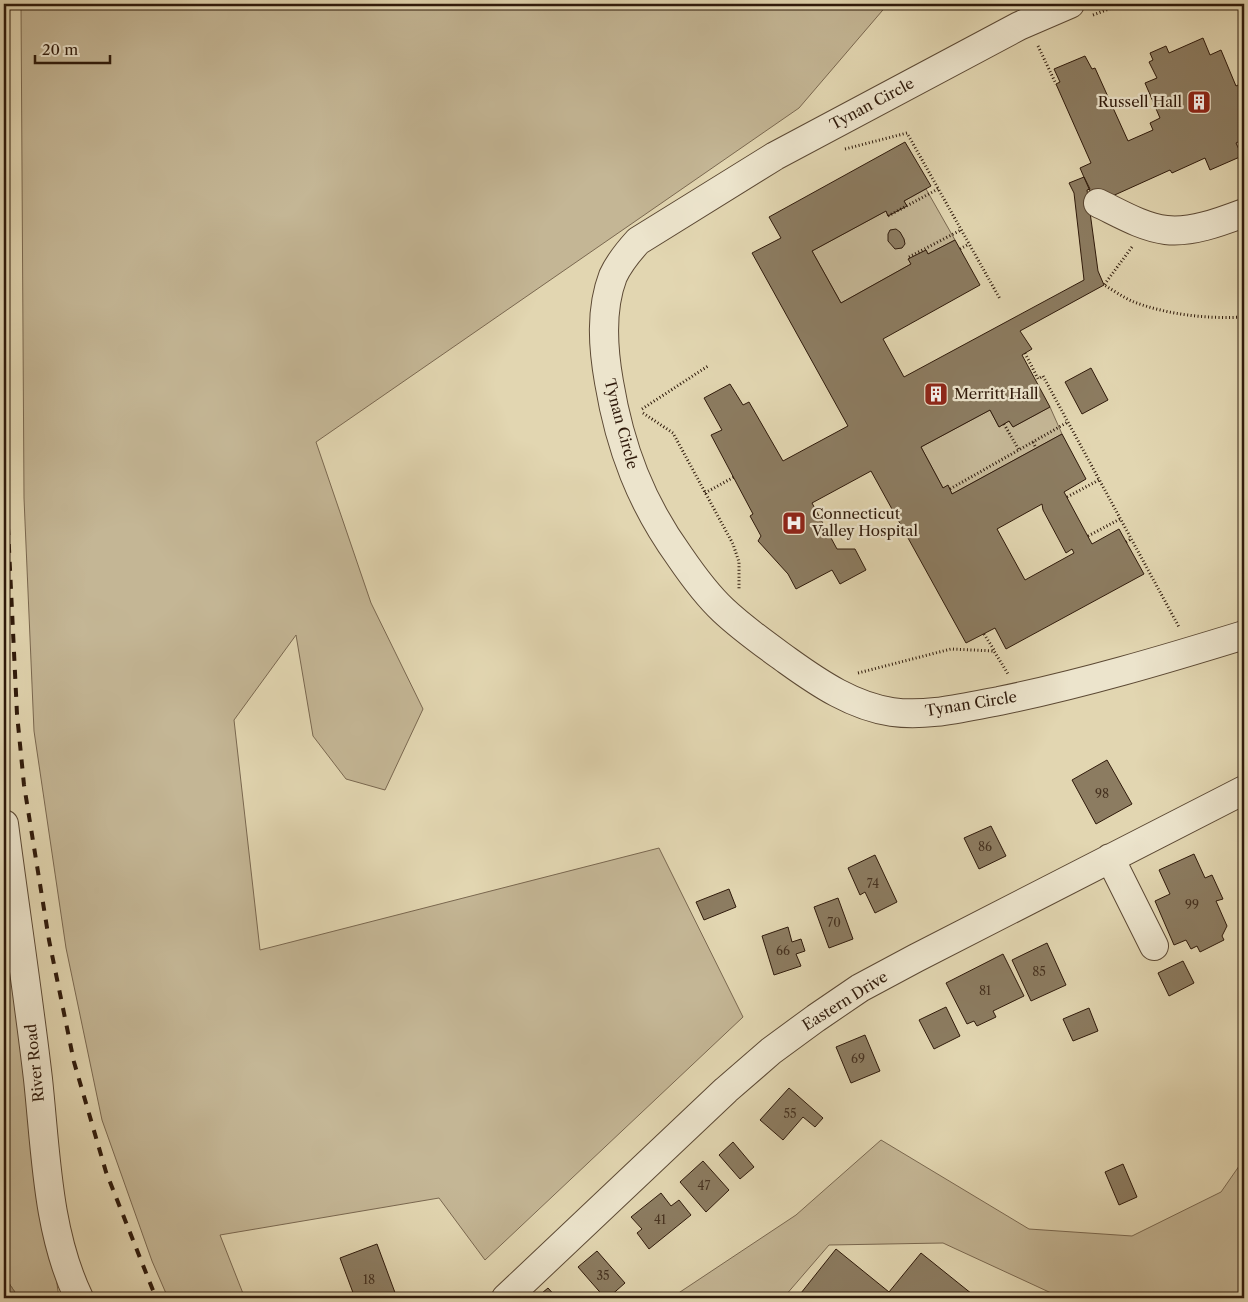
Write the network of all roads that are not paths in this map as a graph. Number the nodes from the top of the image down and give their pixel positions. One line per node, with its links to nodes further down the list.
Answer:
1 (1070, 4): 4 (street, Tynan Circle)
2 (1098, 203): 3 (street)
3 (1244, 213)
4 (1244, 635)
5 (1244, 790): 7 (street, Eastern Drive)
6 (4, 824): 9 (street, River Road)
7 (1110, 858): 8 (street); 10 (street, Eastern Drive)
8 (1154, 946)
9 (79, 1298)
10 (506, 1298)

